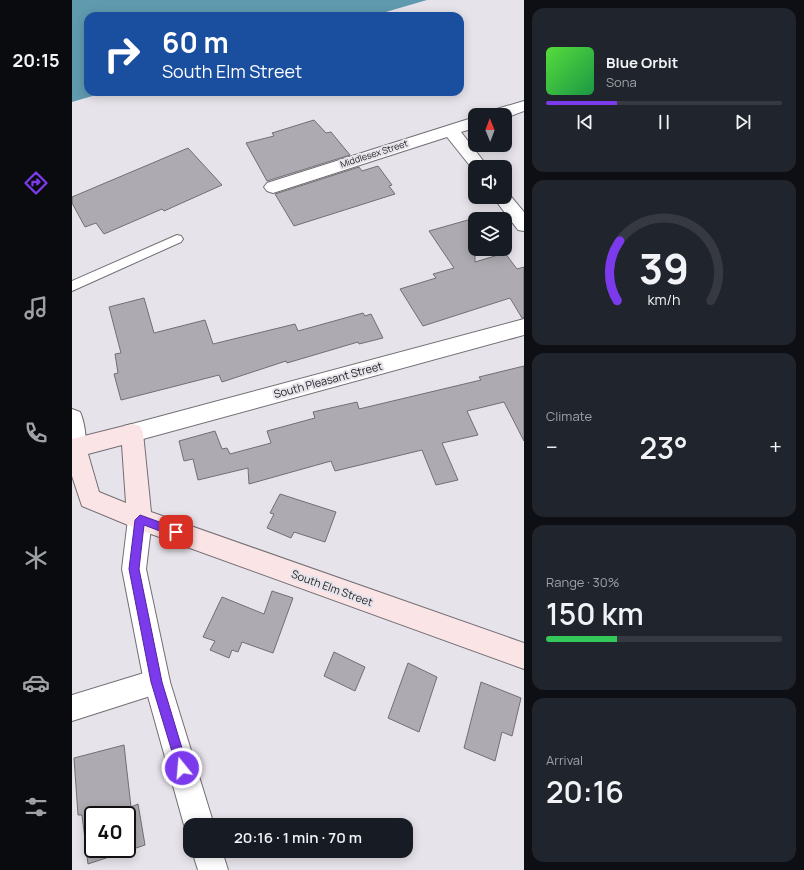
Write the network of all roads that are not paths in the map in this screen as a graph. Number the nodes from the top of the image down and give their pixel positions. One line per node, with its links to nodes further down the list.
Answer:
1 (524, 106): 2 (street)
2 (512, 110)
3 (468, 124): 4 (street, Middlesex Street)
4 (450, 129): 5 (street); 6 (street, Middlesex Street)
5 (474, 160)
6 (273, 187)
7 (508, 204): 8 (street)
8 (524, 225)
9 (177, 239): 10 (lane)
10 (72, 286)
11 (524, 326): 13 (street, South Pleasant Street)
12 (72, 418): 14 (street)
13 (132, 433): 14 (main road); 15 (main road)
14 (74, 448): 15 (main road, South Elm Street)
15 (140, 520): 16 (main road, South Elm Street); 17 (street)
16 (524, 656)
17 (157, 682): 18 (street); 19 (street)
18 (72, 708)
19 (197, 818)
20 (209, 858): 21 (street)
21 (213, 870)

